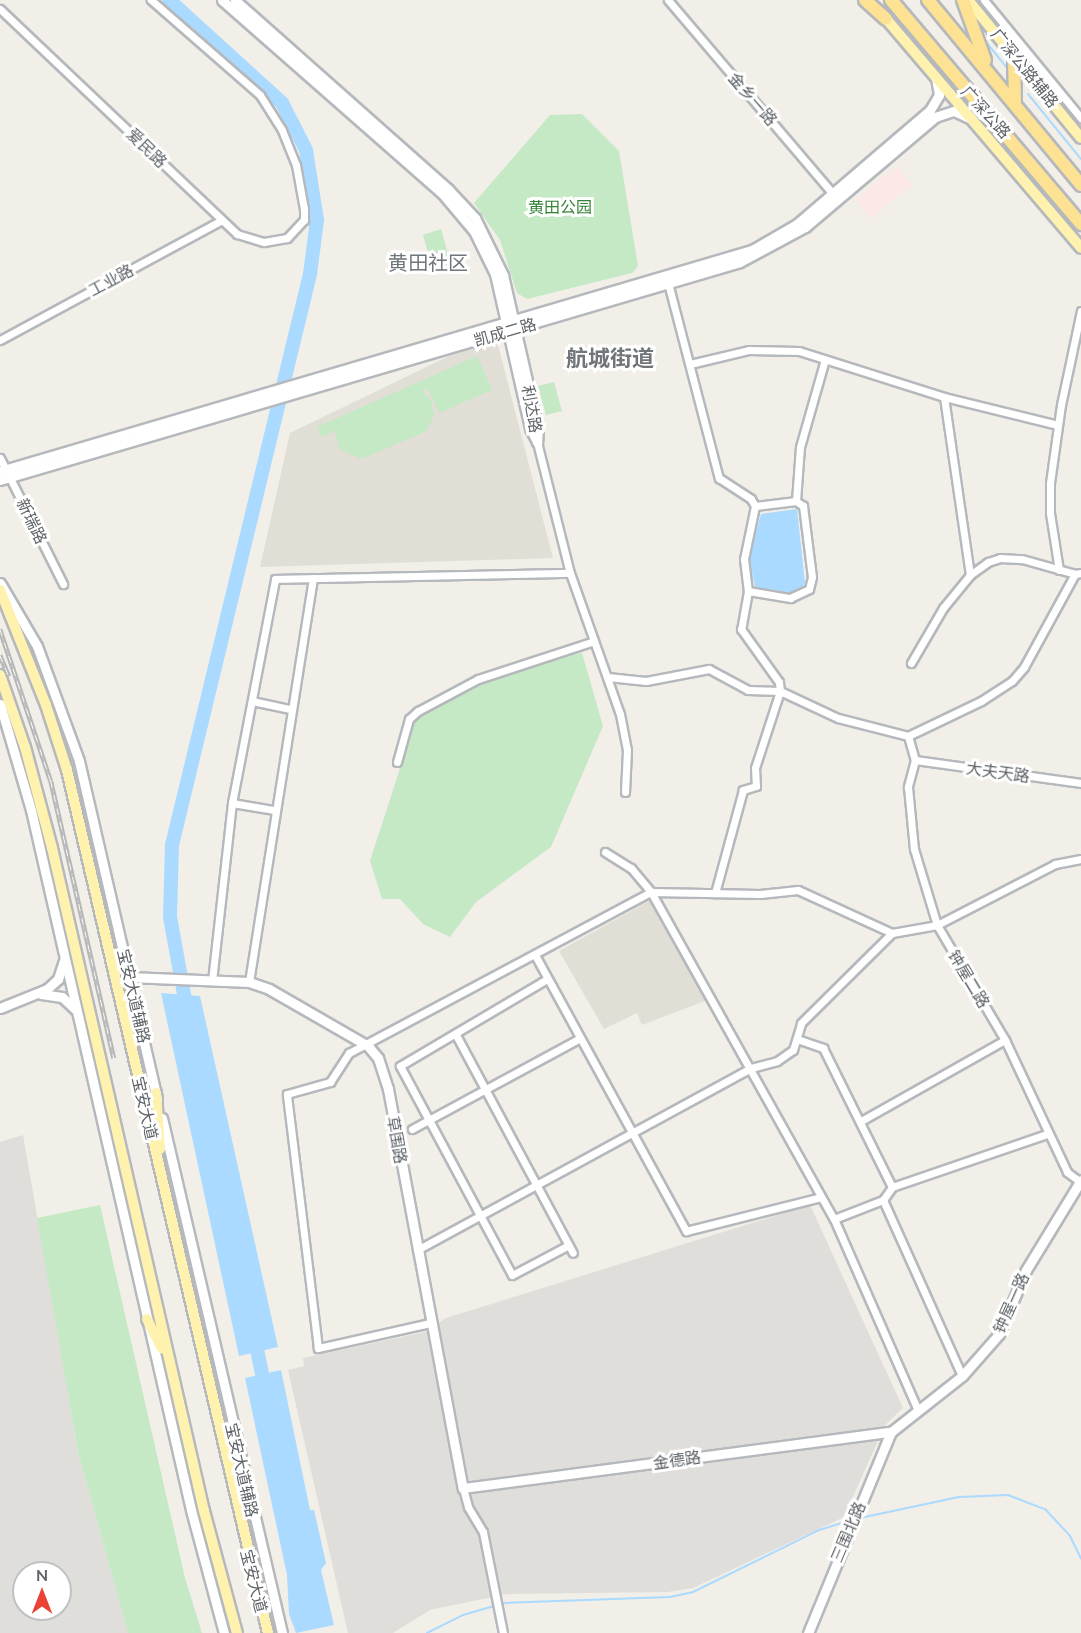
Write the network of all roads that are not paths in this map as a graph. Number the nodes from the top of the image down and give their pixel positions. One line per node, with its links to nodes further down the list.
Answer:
1 (151, 0): 23 (street, 爱民路)
2 (222, 0): 28 (street, 利达路)
3 (235, 0): 28 (street, 利达路)
4 (668, 0): 22 (street, 金乡一路)
5 (866, 0): 13 (highway)
6 (870, 0): 13 (main road)
7 (891, 0): 24 (highway, 广深公路)
8 (928, 0): 16 (highway, 广深公路)
9 (963, 0): 16 (highway)
10 (968, 0): 14 (main road, 广深公路辅路)
11 (984, 0): 19 (street)
12 (0, 9): 23 (street, 爱民路)
13 (886, 19): 15 (main road)
14 (1014, 55): 17 (highway); 20 (main road, 广深公路辅路)
15 (936, 78): 18 (main road); 22 (street, 凯成二路)
16 (1001, 88): 17 (highway, 广深公路)
17 (1015, 105): 21 (highway, 广深公路)
18 (969, 118): 22 (street, 凯成二路); 25 (main road)
19 (1081, 118)
20 (1081, 138)
21 (1081, 185)
22 (835, 196): 26 (street, 凯成二路)
23 (222, 220): 29 (street, 工业路)
24 (1081, 224)
25 (1081, 248)
26 (668, 280): 28 (street, 凯成二路); 31 (street)
27 (1081, 311): 33 (street)
28 (511, 326): 34 (street, 利达路); 36 (street, 凯成二路)
29 (0, 340)
30 (825, 359): 31 (street); 32 (street); 37 (street)
31 (690, 364): 38 (street)
32 (945, 398): 33 (street); 42 (street)
33 (1058, 425): 39 (street)
34 (537, 442): 40 (street)
35 (0, 458): 36 (street, 新瑞路)
36 (4, 474): 45 (street, 新瑞路)
37 (796, 501): 38 (street); 47 (street)
38 (755, 506): 47 (street)
39 (1059, 570): 41 (street); 42 (street)
40 (570, 573): 43 (street); 48 (street)
41 (1078, 574): 56 (street)
42 (970, 575): 49 (street)
43 (314, 578): 53 (street); 55 (street)
44 (0, 583): 71 (street, 宝安大道辅路)
45 (63, 584)
46 (0, 590): 92 (main road, 宝安大道)
47 (748, 591): 52 (street)
48 (594, 641): 51 (street); 58 (street)
49 (911, 663)
50 (0, 675): 104 (main road, 宝安大道)
51 (608, 677): 52 (street); 60 (street)
52 (780, 691): 56 (street); 66 (street)
53 (252, 701): 55 (street); 61 (street)
54 (0, 704): 70 (street)
55 (290, 709): 62 (street)
56 (908, 736): 57 (street)
57 (915, 760): 59 (street, 大夫天路); 67 (street, 钟屋二路)
58 (397, 762)
59 (1081, 783)
60 (625, 792)
61 (232, 803): 62 (street); 73 (street)
62 (274, 810): 74 (street)
63 (604, 852): 65 (street)
64 (1081, 859): 67 (street)
65 (651, 892): 66 (street); 69 (street); 83 (street)
66 (715, 893): 68 (street)
67 (937, 925): 68 (street); 81 (street, 钟屋二路)
68 (892, 933): 80 (street)
69 (534, 955): 72 (street); 82 (street)
70 (64, 957): 75 (street); 77 (street)
71 (129, 978): 73 (street); 85 (street, 宝安大道辅路)
72 (547, 979): 78 (street); 79 (street)
73 (212, 981): 74 (street)
74 (249, 982): 82 (street)
75 (38, 994): 76 (street); 77 (street)
76 (0, 1008)
77 (76, 1010): 102 (street)
78 (456, 1035): 84 (street); 86 (street)
79 (580, 1038): 84 (street); 89 (street)
80 (797, 1039): 83 (street); 87 (street)
81 (1005, 1040): 87 (street); 90 (street, 钟屋二路)
82 (368, 1046): 100 (street, 草围路); 103 (street)
83 (751, 1068): 89 (street); 95 (street)
84 (485, 1089): 86 (street); 93 (street)
85 (156, 1093): 92 (main road); 112 (street, 宝安大道辅路)
86 (429, 1119): 88 (street); 97 (street)
87 (861, 1121): 94 (street)
88 (412, 1129)
89 (632, 1133): 93 (street); 95 (street)
90 (1047, 1134): 91 (street, 钟屋二路); 94 (street)
91 (1080, 1181): 105 (street, 钟屋一路)
92 (163, 1185): 111 (main road, 宝安大道)
93 (536, 1185): 97 (street); 99 (street)
94 (892, 1187): 96 (street)
95 (821, 1197): 98 (street)
96 (883, 1200): 98 (street); 105 (street)
97 (480, 1215): 99 (street); 100 (street)
98 (834, 1219): 106 (street)
99 (569, 1245): 101 (street)
100 (417, 1250): 103 (street, 草围路)
101 (573, 1253)
102 (147, 1319): 104 (main road); 109 (street)
103 (430, 1323): 108 (street, 草围路)
104 (169, 1360): 110 (main road, 宝安大道)
105 (962, 1376): 106 (street, 钟屋一路)
106 (918, 1410): 107 (street, 钟屋一路)
107 (891, 1432): 108 (street, 金德路); 114 (street, 三围北路)
108 (464, 1488): 113 (street)
109 (224, 1633)
110 (237, 1633)
111 (268, 1633)
112 (282, 1633)
113 (502, 1633)
114 (808, 1633)

